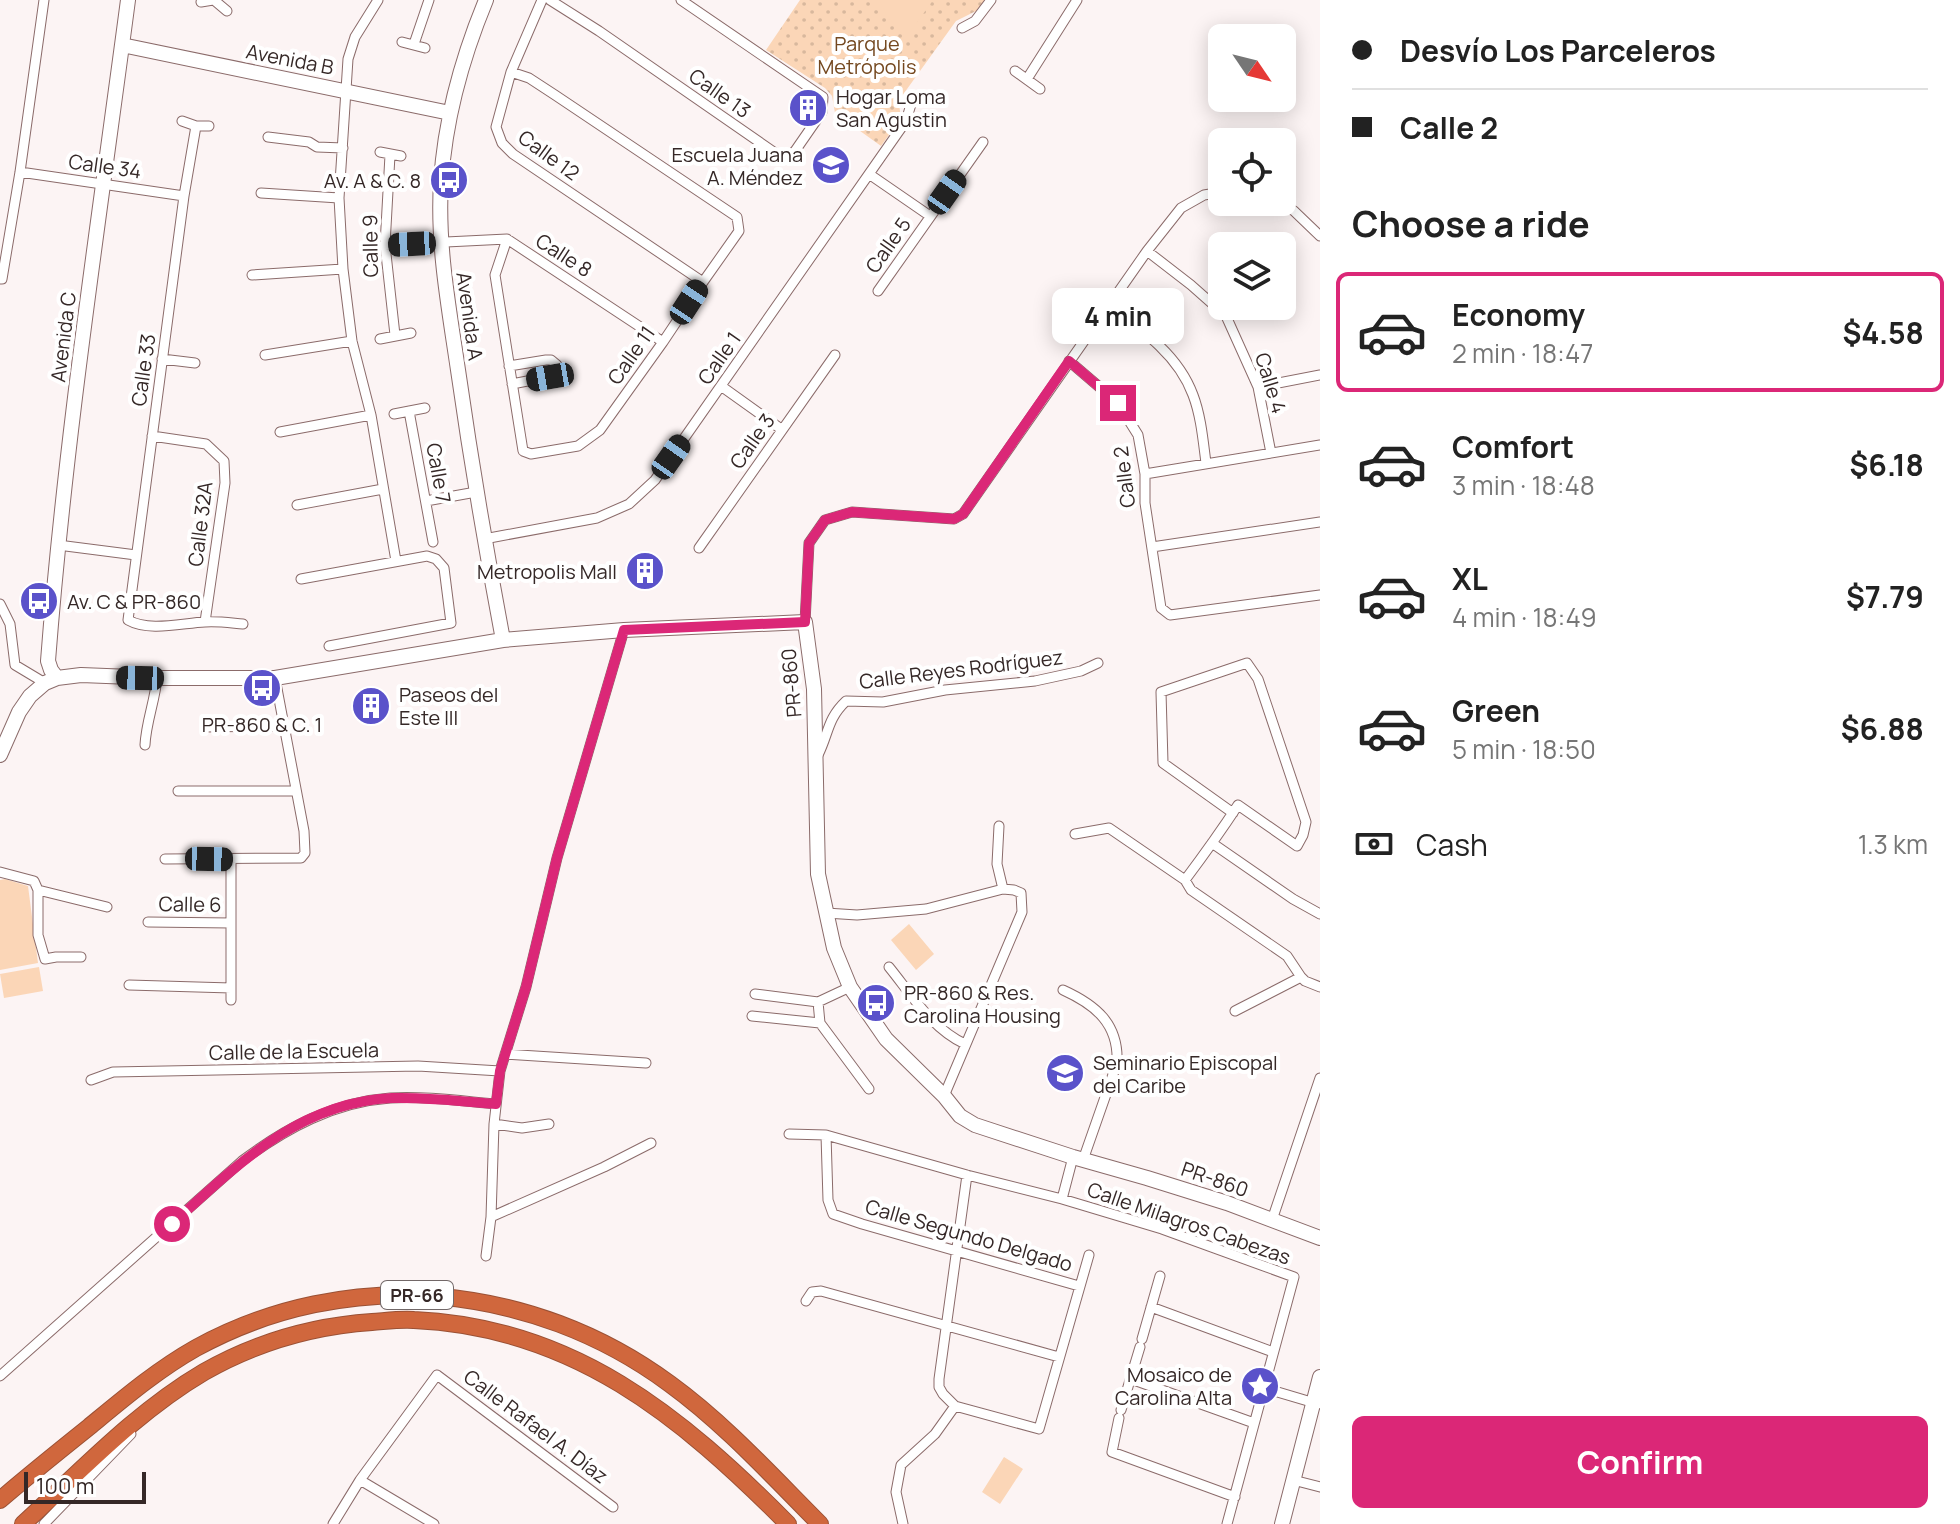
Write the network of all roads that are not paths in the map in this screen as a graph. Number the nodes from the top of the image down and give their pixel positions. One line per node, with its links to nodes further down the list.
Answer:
1 (44, 0): 33 (street)
2 (128, 0): 17 (street, Avenida C)
3 (213, 0): 12 (street); 13 (street)
4 (378, 0): 23 (street)
5 (429, 0): 16 (street)
6 (486, 0): 25 (street, Avenida A)
7 (542, 0): 20 (street, Calle 12)
8 (550, 0): 9 (street, Calle 13)
9 (681, 0)
10 (991, 0): 14 (street)
11 (1077, 0): 21 (street)
12 (201, 2)
13 (227, 11)
14 (962, 28)
15 (402, 42): 16 (street)
16 (414, 44): 18 (street)
17 (122, 45): 23 (street, Avenida B); 35 (street, Avenida C)
18 (425, 48)
19 (1015, 71): 21 (street)
20 (511, 72): 50 (street, Calle 12); 50 (street, Calle 11)
21 (1027, 79): 22 (street)
22 (1040, 89)
23 (347, 90): 25 (street, Avenida B); 31 (street)
24 (912, 101): 34 (street, Calle 1)
25 (450, 113): 44 (street, Avenida A)
26 (182, 121): 27 (street)
27 (196, 126): 28 (street); 38 (street, Calle 33)
28 (209, 126)
29 (268, 137): 31 (street)
30 (983, 142): 41 (street, Calle 5)
31 (343, 148): 39 (street)
32 (390, 154): 45 (street, Calle 9)
33 (20, 172): 35 (street, Calle 34); 49 (street)
34 (869, 174): 41 (street); 68 (street, Calle 1)
35 (103, 183): 38 (street, Calle 34); 88 (street, Avenida C)
36 (261, 193): 39 (street)
37 (1208, 194): 46 (street)
38 (184, 196): 62 (street, Calle 33)
39 (339, 198): 47 (street)
40 (1296, 213): 42 (street)
41 (930, 216): 51 (street, Calle 5)
42 (1320, 236)
43 (507, 239): 44 (street, Calle 8); 59 (street, Calle 8); 65 (street)
44 (440, 242): 45 (street, Calle 8); 82 (street, Avenida A)
45 (385, 245): 56 (street, Calle 9)
46 (1147, 251): 52 (street, Calle 4); 53 (street)
47 (343, 269): 48 (street); 58 (street)
48 (252, 275)
49 (1, 279)
50 (703, 282): 59 (street, Calle 11)
51 (878, 291)
52 (1208, 297)
53 (1108, 306): 63 (street); 79 (street)
54 (1228, 320): 69 (street, Calle 4)
55 (411, 333): 56 (street)
56 (395, 335): 57 (street)
57 (380, 339)
58 (352, 341): 60 (street); 73 (street)
59 (663, 342): 67 (street, Calle 11)
60 (265, 355)
61 (835, 355): 74 (street, Calle 3)
62 (162, 359): 64 (street); 76 (street, Calle 33)
63 (1069, 361): 80 (street, Calle 2); 97 (street)
64 (195, 363)
65 (509, 366): 67 (street); 67 (street)
66 (1320, 375): 69 (street)
67 (512, 384)
68 (721, 386): 74 (street); 86 (street, Calle 1)
69 (1258, 387): 78 (street, Calle 4)
70 (425, 408): 71 (street)
71 (409, 411): 72 (street); 83 (street, Calle 7)
72 (394, 414)
73 (371, 415): 75 (street); 81 (street)
74 (781, 429): 90 (street, Calle 3)
75 (280, 432)
76 (152, 436): 91 (street, Calle 33); 96 (street, Calle 32A)
77 (1320, 445): 78 (street)
78 (1271, 453): 79 (street)
79 (1206, 463): 80 (street)
80 (1145, 474): 89 (street, Calle 2)
81 (383, 489): 84 (street); 92 (street)
82 (476, 492): 83 (street); 86 (street, Avenida A)
83 (426, 501): 87 (street, Calle 7)
84 (297, 505)
85 (1320, 522): 89 (street)
86 (484, 539): 100 (street, Avenida A)
87 (433, 542)
88 (58, 545): 91 (street); 105 (street, Avenida C)
89 (1152, 547): 94 (street, Calle 2)
90 (699, 548)
91 (136, 555): 96 (street, Calle 33)
92 (396, 561): 93 (street); 101 (street)
93 (301, 579)
94 (1320, 595)
95 (0, 604): 105 (street)
96 (205, 622): 98 (street)
97 (805, 622): 99 (street, PR-860 / PR-860); 110 (street, PR-860 / PR-860)
98 (243, 624)
99 (624, 630): 100 (street, PR-860 / PR-860); 143 (street)
100 (503, 640): 104 (street, PR-860 / PR-860)
101 (329, 646)
102 (1098, 663): 110 (street, Calle Reyes Rodríguez)
103 (157, 678): 104 (street, PR-860 / PR-860); 105 (street, PR-860 / PR-860); 108 (street)
104 (275, 678): 106 (street)
105 (51, 680): 109 (street)
106 (284, 726): 107 (street); 112 (street)
107 (206, 727)
108 (145, 745)
109 (0, 755)
110 (816, 758): 124 (street, PR-860 / PR-860)
111 (178, 791): 112 (street)
112 (296, 791): 118 (street)
113 (1233, 813): 113 (street); 116 (street)
114 (999, 826): 121 (street)
115 (1075, 834): 120 (street)
116 (1212, 843): 120 (street); 125 (street)
117 (165, 859): 118 (street)
118 (231, 859): 127 (street)
119 (0, 872): 122 (street)
120 (1185, 880): 130 (street)
121 (1003, 889): 124 (street); 142 (street)
122 (38, 890): 123 (street); 128 (street)
123 (107, 907)
124 (826, 913): 132 (street, PR-860 / PR-860)
125 (1320, 914)
126 (148, 922): 127 (street, Calle 6)
127 (231, 923): 134 (street)
128 (81, 957)
129 (889, 967): 142 (street)
130 (1301, 977): 133 (street); 139 (street)
131 (129, 985): 134 (street)
132 (850, 987): 138 (street); 149 (street, PR-860 / PR-860)
133 (1320, 987)
134 (231, 988): 137 (street)
135 (1063, 990): 156 (street)
136 (755, 994): 138 (street)
137 (231, 1000)
138 (818, 1002): 141 (street)
139 (1235, 1011)
140 (752, 1016): 141 (street)
141 (820, 1023): 148 (street)
142 (965, 1044): 149 (street)
143 (505, 1054): 144 (street); 145 (street)
144 (646, 1063)
145 (500, 1071): 147 (street, Calle de la Escuela); 150 (street)
146 (1320, 1078): 160 (street)
147 (91, 1080)
148 (869, 1089)
149 (944, 1096): 156 (street, PR-860 / PR-860)
150 (496, 1104): 151 (street); 172 (street)
151 (494, 1124): 152 (street); 159 (street)
152 (549, 1124)
153 (789, 1134): 154 (street, Calle Milagros Cabezas)
154 (826, 1135): 157 (street, Calle Milagros Cabezas); 162 (street, Calle Segundo Delgado)
155 (651, 1143): 159 (street)
156 (1078, 1159): 158 (street); 160 (street, PR-860 / PR-860)
157 (967, 1175): 158 (street, Calle Milagros Cabezas); 162 (street)
158 (1062, 1199): 170 (street, Calle Milagros Cabezas)
159 (491, 1217): 164 (street)
160 (1272, 1220): 161 (street, PR-860 / PR-860)
161 (1320, 1238)
162 (957, 1251): 166 (street, Calle Segundo Delgado); 169 (street)
163 (1089, 1255): 166 (street)
164 (486, 1256)
165 (1160, 1276): 168 (street)
166 (1079, 1286): 171 (street)
167 (806, 1301): 169 (street)
168 (1151, 1307): 170 (street); 174 (street)
169 (947, 1326): 171 (street); 178 (street)
170 (1273, 1352): 175 (street, Calle Milagros Cabezas)
171 (1059, 1357): 178 (street)
172 (0, 1376)
173 (1320, 1377): 177 (street)
174 (1131, 1379): 179 (street); 186 (street)
175 (1264, 1388): 177 (street); 179 (street, Calle Milagros Cabezas)
176 (169, 1395): 183 (street); 189 (highway, PR-66); 194 (highway, PR-66)
177 (1316, 1403): 182 (street)
178 (955, 1406): 196 (street)
179 (1254, 1423): 186 (street, Calle Milagros Cabezas)
180 (33, 1473): 185 (street); 187 (highway, PR-66); 195 (highway, PR-66)
181 (360, 1480): 188 (street, Calle Rafael A. Díaz); 192 (street); 193 (street)
182 (1293, 1480): 184 (street); 198 (street)
183 (84, 1483): 190 (street); 191 (street)
184 (1320, 1487)
185 (0, 1492)
186 (1235, 1497): 197 (street, Calle Milagros Cabezas)
187 (0, 1500)
188 (613, 1507)
189 (23, 1524)
190 (44, 1524)
191 (53, 1524)
192 (333, 1524)
193 (434, 1524)
194 (788, 1524)
195 (820, 1524)
196 (903, 1524)
197 (1227, 1524)
198 (1282, 1524)

